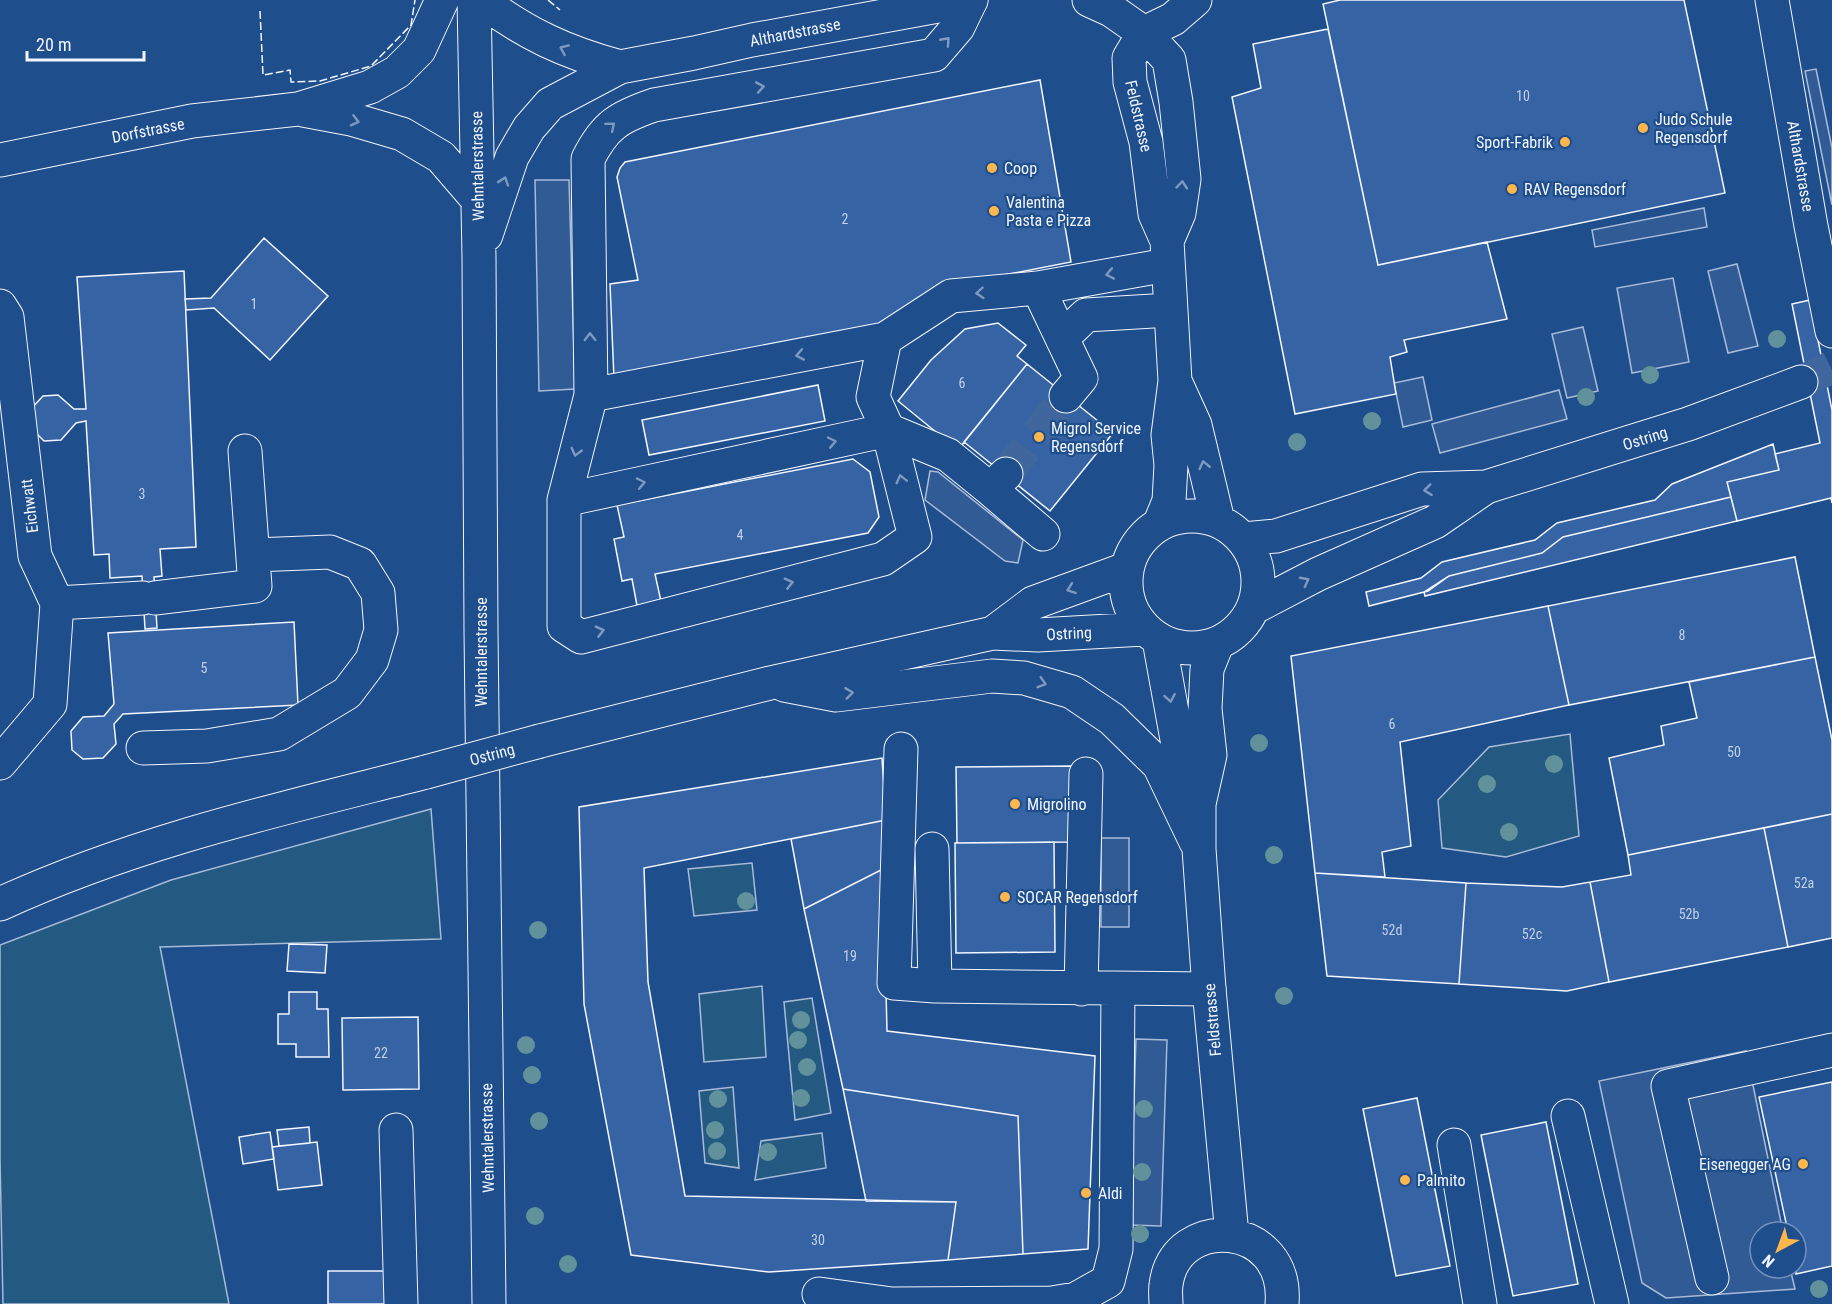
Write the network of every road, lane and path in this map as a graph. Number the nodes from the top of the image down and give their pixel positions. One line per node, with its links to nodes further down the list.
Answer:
1 (442, 0): 13 (main road, Dorfstrasse)
2 (474, 0): 15 (main road, Wehntalerstrasse)
3 (481, 0): 11 (main road, Althardstrasse, one-way to 3)
4 (971, 0): 10 (main road, Althardstrasse); 12 (main road, one-way to 4)
5 (1089, 0): 9 (main road)
6 (1150, 0): 9 (main road)
7 (1196, 0): 9 (main road)
8 (1772, 0): 21 (main road, Althardstrasse)
9 (1144, 33): 16 (main road, Feldstrasse)
10 (694, 53): 11 (main road, Althardstrasse); 12 (main road)
11 (620, 67): 17 (main road, Althardstrasse, one-way to 11)
12 (702, 98): 26 (main road, one-way to 12)
13 (298, 109): 14 (main road, Dorfstrasse); 15 (main road, Dorfstrasse, one-way to 15)
14 (0, 160)
15 (478, 200): 17 (main road, Wehntalerstrasse)
16 (1167, 253): 18 (main road, one-way to 18); 20 (main road, Feldstrasse)
17 (479, 257): 61 (main road, Wehntalerstrasse)
18 (1038, 288): 22 (main road); 23 (main road, one-way to 23)
19 (0, 306): 37 (main road, Eichwatt)
20 (1170, 310): 22 (main road); 24 (main road, Feldstrasse)
21 (1832, 331)
22 (1062, 338): 27 (main road)
23 (885, 339): 26 (main road, one-way to 26); 28 (main road)
24 (1175, 381): 32 (main road, Feldstrasse); 33 (main road, Feldstrasse, one-way to 24)
25 (1801, 382): 30 (main road, Ostring)
26 (591, 395): 31 (main road, one-way to 31)
27 (1066, 396)
28 (888, 430): 31 (main road, one-way to 28); 31 (main road, one-way to 28); 34 (main road)
29 (245, 451): 35 (main road)
30 (1486, 487): 33 (main road, Ostring, one-way to 33); 38 (main road, Ostring, one-way to 30)
31 (564, 500)
32 (1160, 523): 33 (main road); 36 (main road)
33 (1230, 530): 38 (main road)
34 (1043, 534)
35 (253, 555): 37 (main road); 43 (main road)
36 (1126, 569): 39 (main road, Ostring, one-way to 39); 40 (main road)
37 (57, 603): 45 (main road, Eichwatt)
38 (1253, 608): 41 (main road)
39 (993, 633): 40 (main road, Ostring); 42 (main road, Ostring)
40 (1152, 635): 41 (main road); 47 (main road, Feldstrasse, one-way to 47)
41 (1218, 644): 47 (main road, Feldstrasse)
42 (770, 682): 49 (main road, one-way to 49); 50 (main road, Ostring, bridge)
43 (142, 748)
44 (901, 749): 51 (main road)
45 (0, 763)
46 (1086, 774): 52 (main road)
47 (1199, 804): 49 (main road, Feldstrasse)
48 (932, 849): 51 (main road)
49 (1199, 849): 54 (main road, Feldstrasse)
50 (0, 904)
51 (936, 986): 52 (main road)
52 (1081, 989): 53 (main road)
53 (1118, 989): 54 (main road); 65 (main road)
54 (1209, 989): 59 (main road, Feldstrasse)
55 (1832, 1050): 60 (main road)
56 (1568, 1116): 69 (main road)
57 (396, 1130): 63 (main road)
58 (1454, 1145): 68 (main road)
59 (1232, 1235): 66 (main road); 67 (main road)
60 (1712, 1278)
61 (489, 1290): 64 (main road)
62 (819, 1294): 65 (main road)
63 (401, 1304)
64 (514, 1304)
65 (892, 1304)
66 (1166, 1304)
67 (1282, 1304)
68 (1480, 1304)
69 (1612, 1304)

